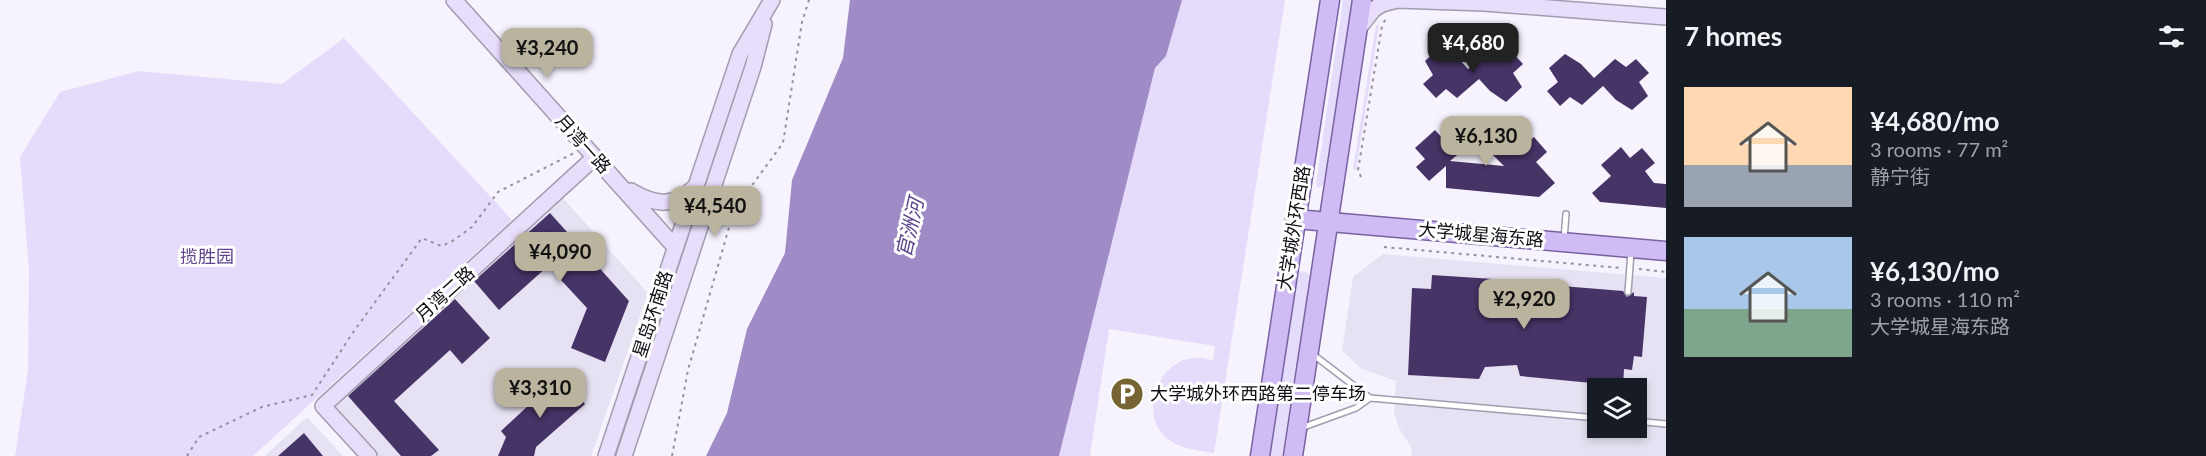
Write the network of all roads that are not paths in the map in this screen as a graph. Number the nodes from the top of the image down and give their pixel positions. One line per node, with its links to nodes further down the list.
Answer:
1 (454, 0): 7 (street, 月湾一路)
2 (1330, 0): 11 (main road, 大学城外环西路)
3 (1362, 0): 6 (main road, 大学城外环西路)
4 (770, 3): 9 (street, 星岛环南路); 28 (street, 星岛环南路)
5 (1666, 17): 6 (street)
6 (1357, 32): 12 (main road, 大学城外环西路)
7 (590, 152): 8 (street, 月湾一路); 26 (street, 月湾二路)
8 (616, 181): 9 (street, 月湾一路); 14 (street, 月湾一路)
9 (696, 186): 14 (street, 星岛环南路)
10 (1566, 214): 13 (lane)
11 (1295, 219): 12 (main road, 大学城星海东路); 17 (main road, 大学城外环西路)
12 (1327, 222): 13 (main road, 大学城星海东路); 18 (main road, 大学城外环西路)
13 (1564, 242): 15 (main road, 大学城星海东路)
14 (675, 247): 27 (street, 星岛环南路)
15 (1631, 248): 16 (main road, 大学城星海东路); 19 (lane)
16 (1666, 251)
17 (1288, 267): 18 (main road); 29 (main road, 大学城外环西路)
18 (1320, 270): 20 (main road, 大学城外环西路)
19 (1628, 292)
20 (1308, 351): 21 (lane); 25 (main road, 大学城外环西路)
21 (1370, 398): 22 (lane); 25 (lane)
22 (1587, 417)
23 (1647, 422): 24 (lane)
24 (1666, 424)
25 (1297, 430): 30 (main road, 大学城外环西路)
26 (369, 456)
27 (606, 456)
28 (624, 456)
29 (1260, 456)
30 (1293, 456)

